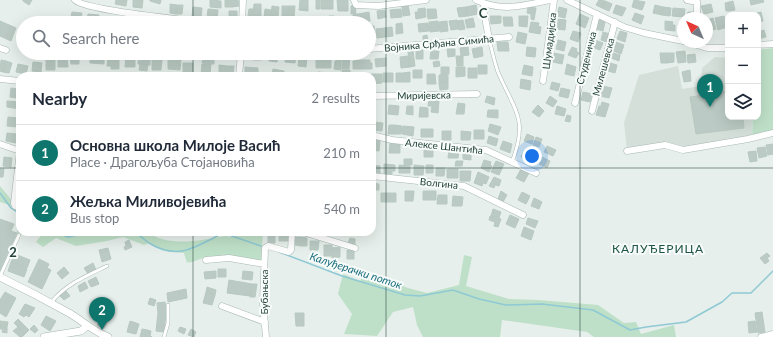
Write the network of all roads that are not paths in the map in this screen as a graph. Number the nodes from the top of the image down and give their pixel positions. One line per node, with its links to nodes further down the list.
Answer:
1 (75, 0): 13 (street)
2 (243, 0): 14 (street)
3 (354, 0): 4 (street)
4 (426, 0)
5 (476, 0): 10 (street)
6 (550, 0): 10 (street)
7 (554, 0): 28 (street, Шумадијска)
8 (567, 0): 12 (street)
9 (687, 0): 11 (street)
10 (485, 2): 17 (street)
11 (697, 12)
12 (597, 14): 15 (street); 31 (street, Студеничка)
13 (155, 16)
14 (242, 16)
15 (615, 22): 18 (street); 32 (street, Милешевска)
16 (509, 37): 17 (street, Војника Срђана Симића)
17 (489, 39): 21 (street, Војника Срђана Симића); 38 (lane)
18 (677, 40)
19 (773, 44): 20 (street)
20 (761, 45)
21 (376, 47)
22 (713, 48): 23 (street)
23 (725, 48)
24 (240, 60): 25 (street)
25 (239, 72)
26 (0, 79): 27 (street)
27 (16, 81)
28 (543, 81)
29 (477, 94): 30 (street, Миријевска)
30 (376, 96)
31 (575, 103)
32 (592, 111)
33 (773, 133): 37 (street)
34 (376, 136): 38 (street, Алексе Шантића)
35 (0, 144): 36 (street)
36 (16, 150)
37 (627, 151)
38 (512, 162): 39 (street, Алексе Шантића)
39 (536, 173)
40 (376, 176): 43 (street, Волгина)
41 (16, 186): 42 (street)
42 (16, 206)
43 (523, 215)
44 (19, 236): 51 (lane)
45 (292, 236): 49 (street, Бубањска)
46 (316, 236): 47 (street)
47 (355, 248)
48 (206, 260): 49 (street)
49 (264, 264): 55 (street, Бубањска)
50 (107, 266): 52 (lane)
51 (0, 277): 52 (street)
52 (50, 303): 56 (street)
53 (168, 305): 60 (lane)
54 (222, 306): 55 (street)
55 (265, 322): 61 (street, Бубањска)
56 (87, 326): 58 (street); 59 (street)
57 (773, 334): 62 (street)
58 (44, 337)
59 (108, 337)
60 (164, 337)
61 (266, 337)
62 (761, 337)

